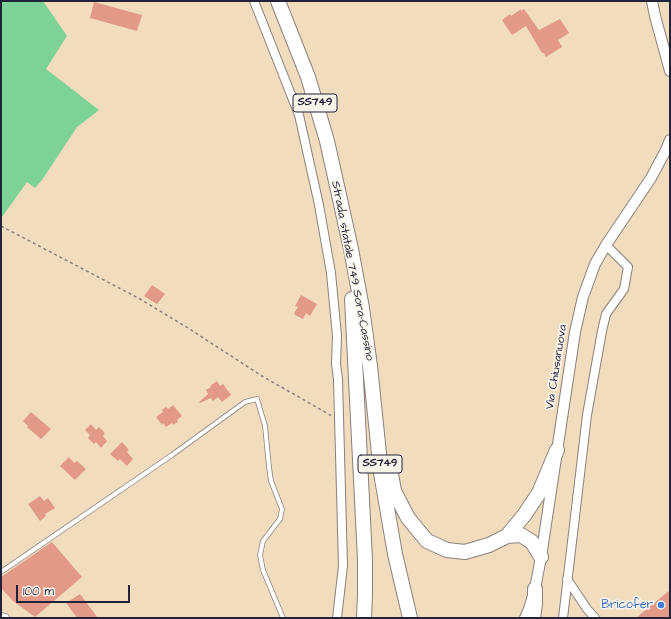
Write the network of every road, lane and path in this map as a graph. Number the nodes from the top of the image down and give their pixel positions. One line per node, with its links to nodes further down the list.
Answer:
1 (254, 1): 10 (street)
2 (278, 1): 6 (highway, Strada statale 749 Sora-Cassino / SS749)
3 (652, 1): 4 (street)
4 (670, 71)
5 (670, 140): 8 (street, Via Chiusanuova)
6 (342, 208): 9 (highway, Strada statale 749 Sora-Cassino / SS749); 21 (highway)
7 (1, 226): 10 (path)
8 (606, 245): 11 (street, Via Chiusanuova); 15 (street)
9 (362, 308): 12 (highway); 22 (highway, Strada statale 749 Sora-Cassino / SS749)
10 (339, 420): 20 (street)
11 (557, 450): 12 (highway); 13 (street, Via Chiusanuova)
12 (507, 536): 13 (highway)
13 (541, 557): 16 (street, Via Chiusanuova)
14 (1, 572): 19 (lane)
15 (568, 579): 25 (street); 26 (street)
16 (535, 589): 23 (street, Via Chiusanuova); 24 (highway)
17 (1, 617): 18 (street)
18 (5, 618)
19 (284, 618)
20 (337, 618)
21 (364, 618)
22 (410, 618)
23 (525, 618)
24 (533, 618)
25 (563, 618)
26 (595, 618)

